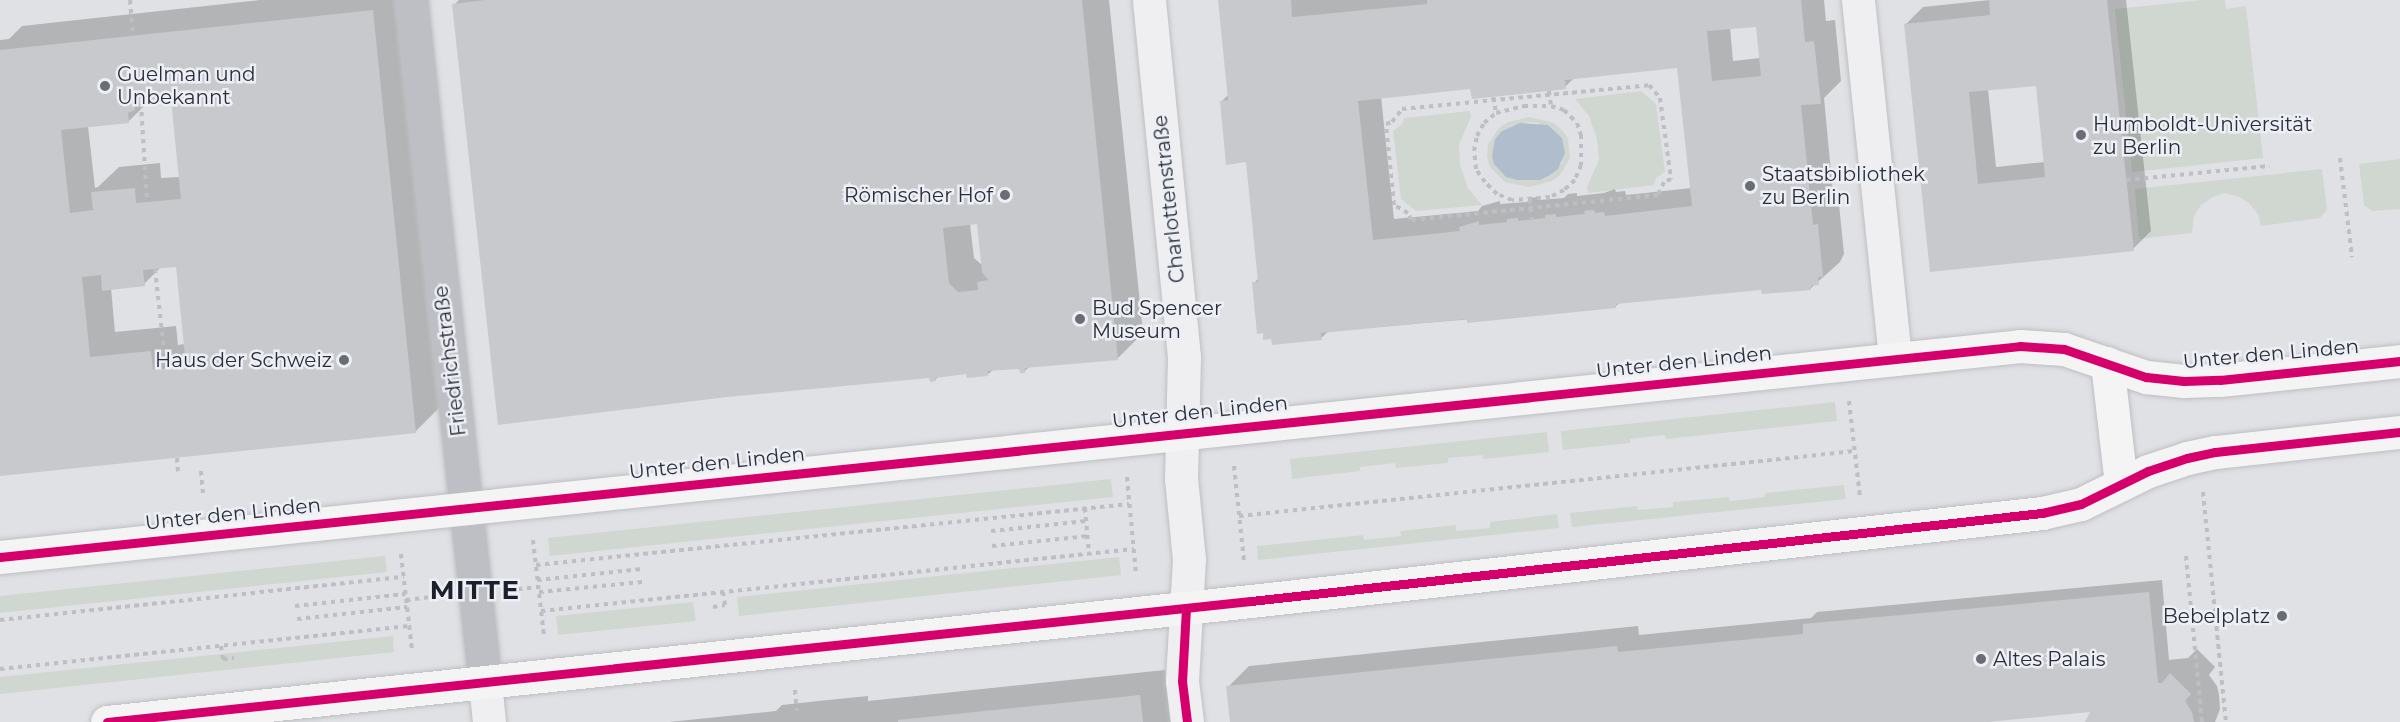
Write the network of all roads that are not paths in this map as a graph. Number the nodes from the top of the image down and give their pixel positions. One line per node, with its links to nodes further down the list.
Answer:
1 (411, 0): 10 (main road, Friedrichstraße)
2 (1149, 0): 7 (street, Charlottenstraße)
3 (1858, 0): 4 (street)
4 (1895, 359): 6 (main road, Unter den Linden); 7 (main road, Unter den Linden)
5 (2400, 362): 6 (main road, Unter den Linden)
6 (2107, 363): 9 (main road)
7 (1182, 432): 10 (main road, Unter den Linden); 12 (street, Charlottenstraße)
8 (2400, 432): 9 (main road)
9 (2121, 484): 12 (main road)
10 (467, 507): 11 (main road, Unter den Linden); 13 (main road, Friedrichstraße)
11 (0, 557)
12 (1186, 608): 13 (main road); 16 (street, Charlottenstraße)
13 (485, 682): 14 (main road); 15 (street, Friedrichstraße)
14 (107, 722)
15 (489, 722)
16 (1187, 722)

